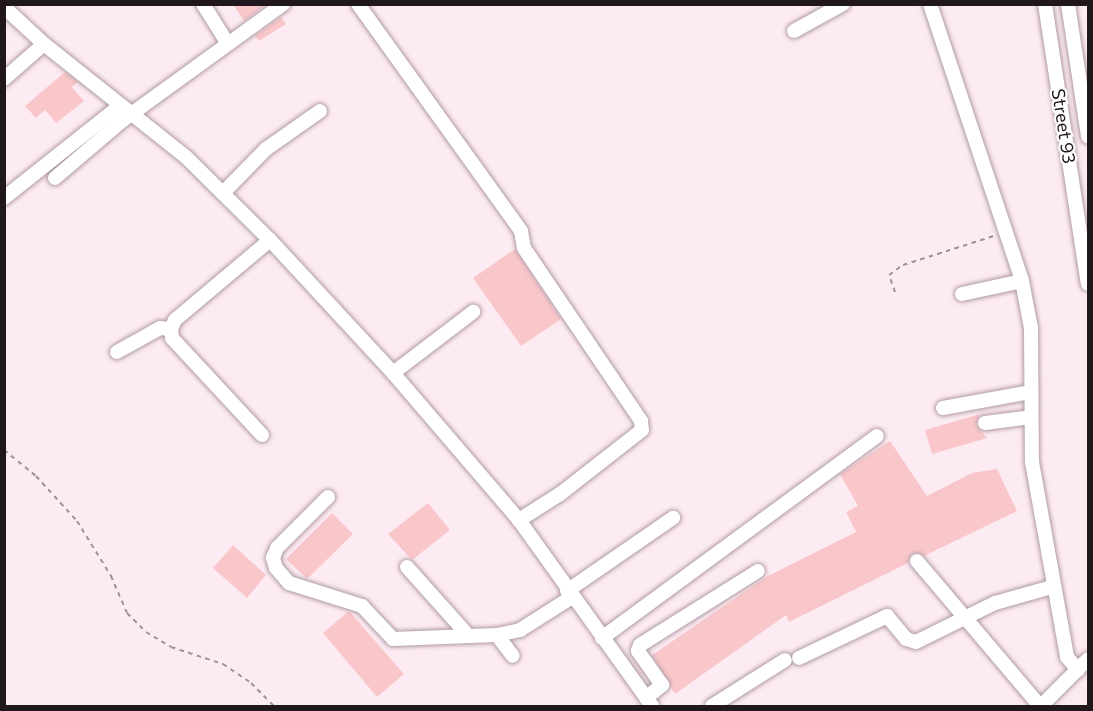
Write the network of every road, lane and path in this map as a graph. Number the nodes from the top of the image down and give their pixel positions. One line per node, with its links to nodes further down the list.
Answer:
1 (203, 4): 11 (street)
2 (283, 4): 11 (street)
3 (358, 4): 38 (street)
4 (843, 4): 9 (street)
5 (930, 4): 19 (street)
6 (1045, 4): 22 (street, Street 93)
7 (1068, 4): 15 (street, Street 93)
8 (4, 8): 10 (street)
9 (794, 31)
10 (44, 44): 12 (street); 13 (street)
11 (228, 44): 13 (street)
12 (4, 79)
13 (126, 109): 16 (street); 17 (street); 18 (street)
14 (320, 111): 17 (street)
15 (1089, 137)
16 (55, 178)
17 (223, 193): 20 (street)
18 (4, 198)
19 (1009, 232): 21 (street); 23 (path)
20 (270, 240): 26 (street); 28 (street)
21 (1022, 280): 24 (street); 29 (street)
22 (1089, 284)
23 (896, 292)
24 (962, 294)
25 (473, 312): 28 (street)
26 (171, 329): 27 (street); 33 (street)
27 (117, 352)
28 (393, 373): 38 (street)
29 (1030, 392): 30 (street); 31 (street)
30 (943, 408)
31 (1031, 417): 32 (street); 42 (street)
32 (985, 423)
33 (262, 435)
34 (877, 436): 47 (street)
35 (4, 450): 52 (path)
36 (328, 497): 45 (street)
37 (673, 518): 43 (street)
38 (519, 520): 43 (street)
39 (917, 561): 44 (street)
40 (407, 567): 45 (street)
41 (758, 571): 51 (street)
42 (1052, 587): 44 (street); 50 (street)
43 (570, 594): 46 (street); 47 (street)
44 (963, 616): 53 (street); 54 (street)
45 (467, 634): 46 (street)
46 (497, 635): 48 (street)
47 (602, 638): 51 (street)
48 (513, 656)
49 (1089, 659): 50 (street)
50 (1078, 670): 54 (street)
51 (649, 702)
52 (274, 706)
53 (712, 706)
54 (1040, 706)

